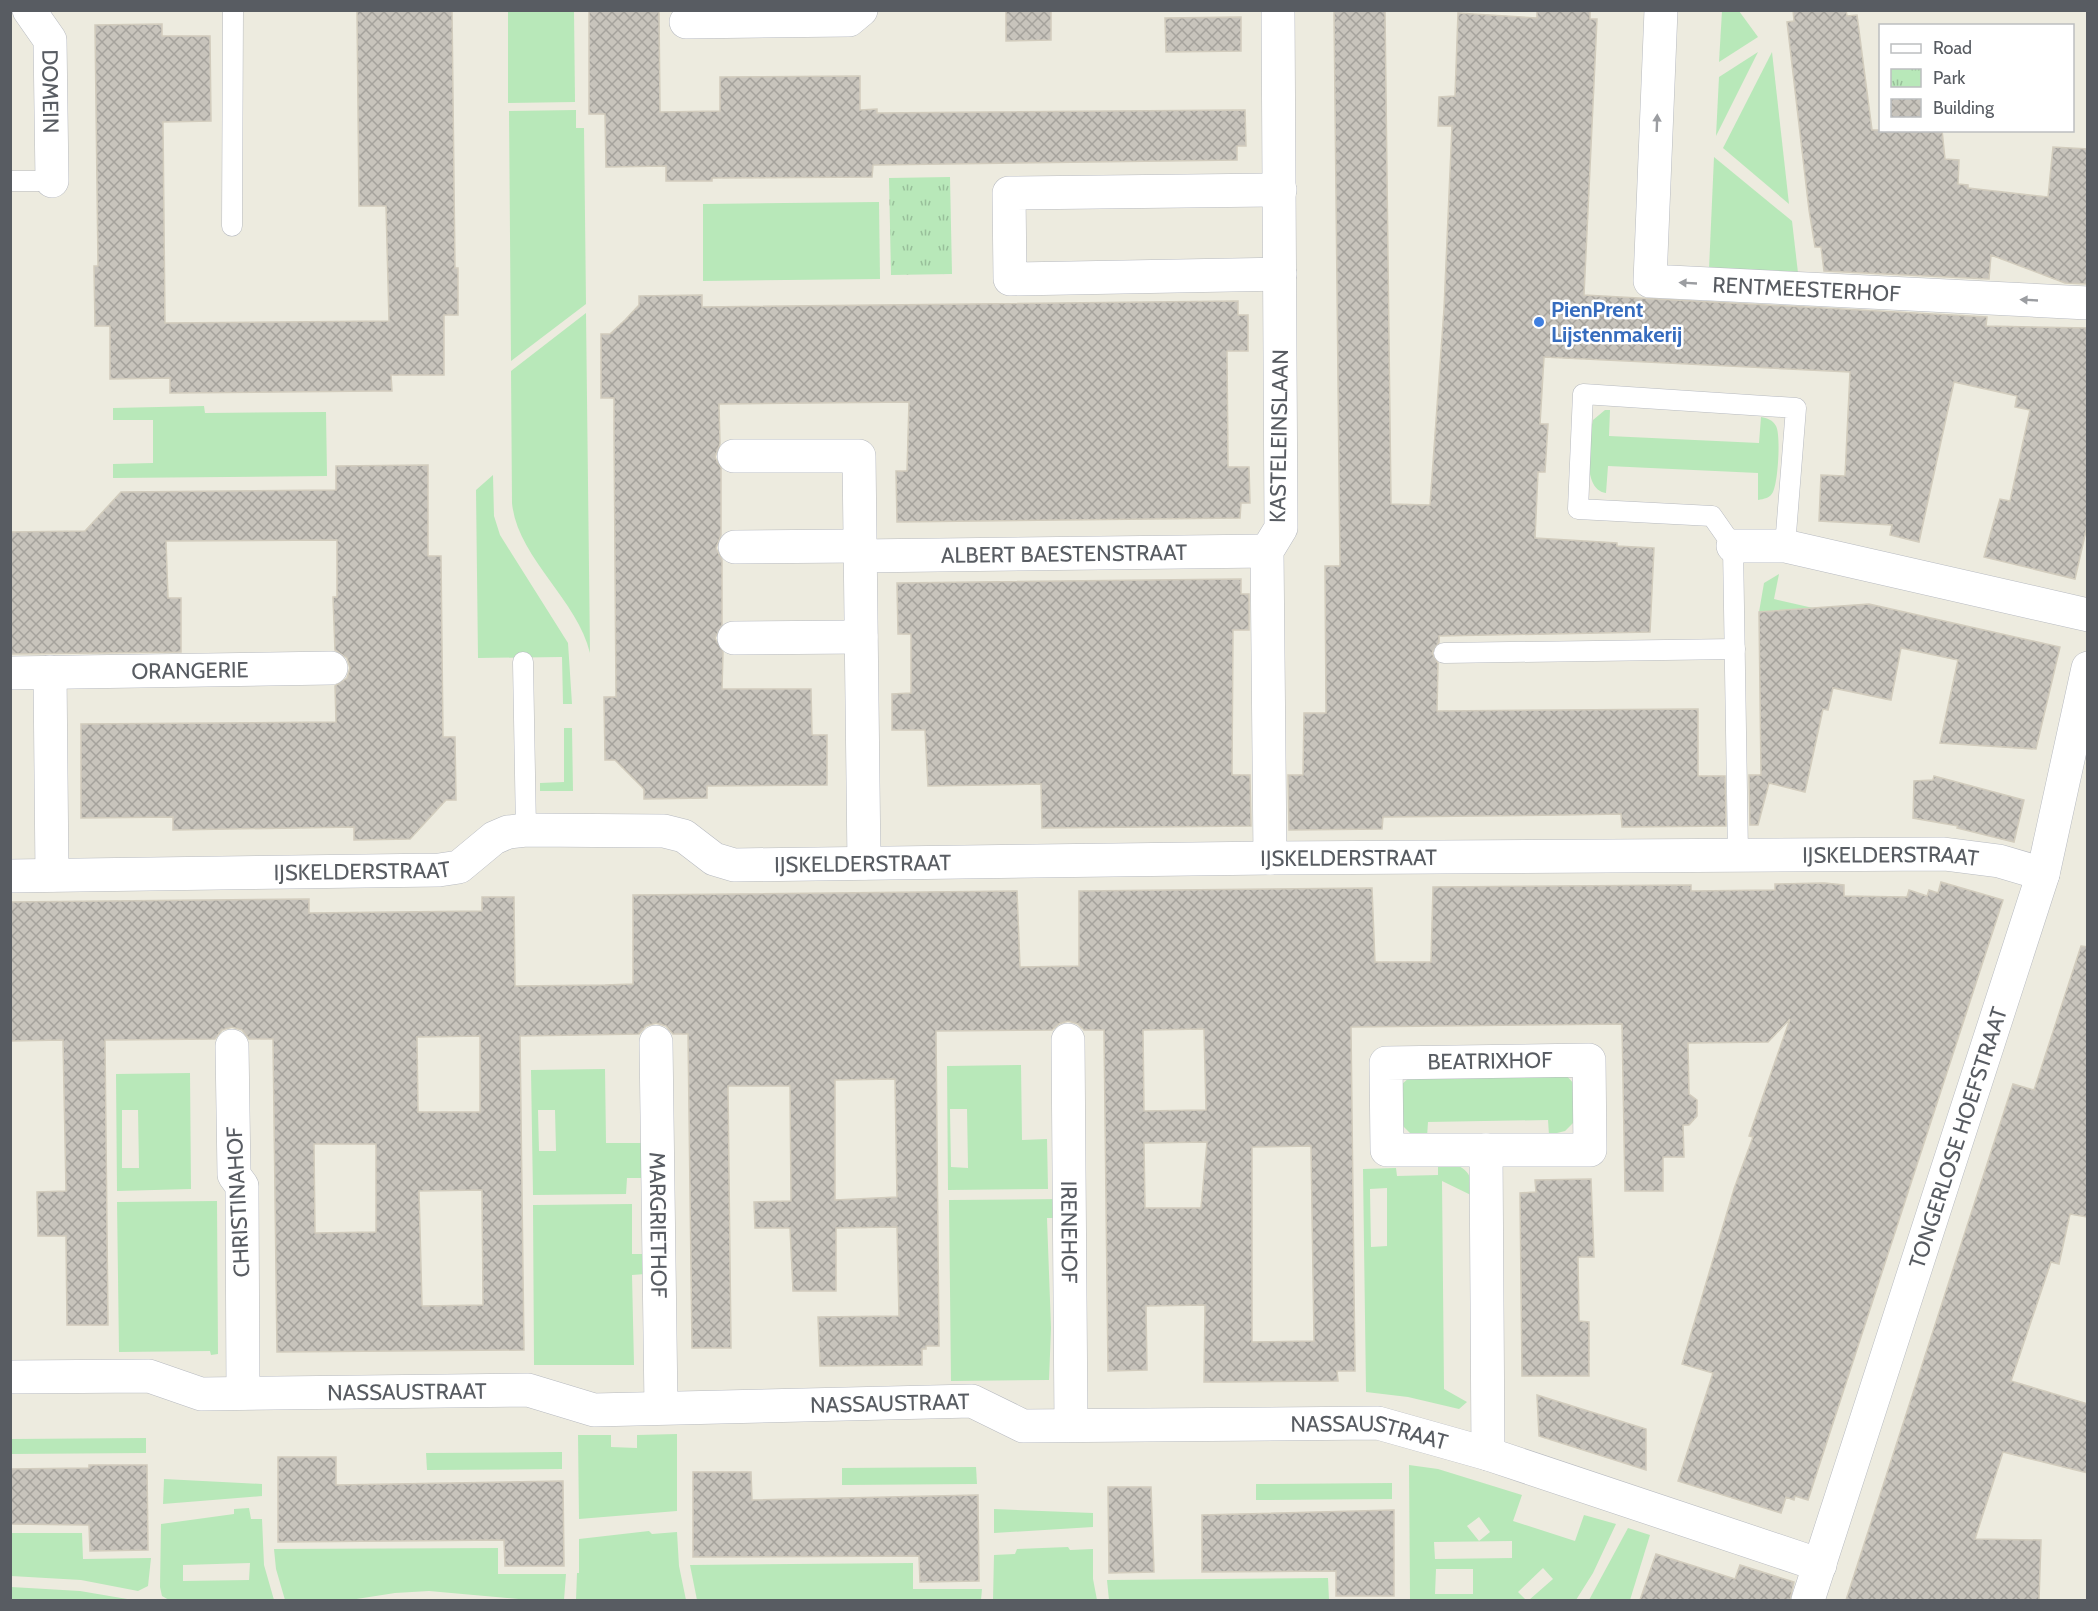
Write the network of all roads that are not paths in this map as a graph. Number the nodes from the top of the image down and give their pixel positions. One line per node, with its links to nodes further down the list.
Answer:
1 (29, 10): 8 (street, DOMEIN)
2 (232, 10): 10 (lane)
3 (861, 10): 6 (street)
4 (1278, 10): 9 (street, KASTELEINSLAAN)
5 (1661, 10): 12 (street, RENTMEESTERHOF, one-way to 5)
6 (686, 22)
7 (10, 181): 8 (lane)
8 (52, 181)
9 (1280, 190): 11 (street, KASTELEINSLAAN); 11 (street)
10 (232, 226)
11 (1280, 274): 18 (street, KASTELEINSLAAN)
12 (2088, 303)
13 (734, 456): 17 (street)
14 (1733, 546): 15 (street); 15 (lane); 22 (lane)
15 (1785, 546): 19 (street)
16 (735, 547): 17 (street, ALBERT BAESTENSTRAAT)
17 (860, 551): 18 (street, ALBERT BAESTENSTRAAT); 20 (street)
18 (1267, 551): 31 (street, KASTELEINSLAAN)
19 (2088, 615)
20 (861, 637): 21 (street); 32 (street)
21 (734, 638)
22 (1735, 649): 23 (lane); 30 (lane)
23 (1444, 653)
24 (523, 662): 29 (lane)
25 (331, 668): 27 (street, ORANGERIE)
26 (2088, 668): 33 (street, TONGERLOSE HOEFSTRAAT)
27 (50, 672): 28 (street, ORANGERIE); 34 (street)
28 (10, 673)
29 (526, 830): 32 (street, IJSKELDERSTRAAT); 34 (street, IJSKELDERSTRAAT)
30 (1738, 854): 31 (street, IJSKELDERSTRAAT); 33 (street, IJSKELDERSTRAAT)
31 (1270, 858): 32 (street, IJSKELDERSTRAAT)
32 (864, 863)
33 (2043, 874): 45 (street, TONGERLOSE HOEFSTRAAT)
34 (52, 875): 35 (street, IJSKELDERSTRAAT)
35 (10, 876)
36 (1068, 1040): 43 (street, IRENEHOF)
37 (656, 1042): 42 (street, MARGRIETHOF)
38 (232, 1046): 41 (street, CHRISTINAHOF)
39 (1486, 1150): 39 (street, BEATRIXHOF); 44 (street)
40 (10, 1377): 41 (street, NASSAUSTRAAT)
41 (243, 1393): 42 (street, NASSAUSTRAAT)
42 (661, 1407): 43 (street, NASSAUSTRAAT)
43 (1071, 1424): 44 (street, NASSAUSTRAAT)
44 (1488, 1454): 45 (street, NASSAUSTRAAT)
45 (1820, 1565): 46 (street, TONGERLOSE HOEFSTRAAT)
46 (1808, 1600)

